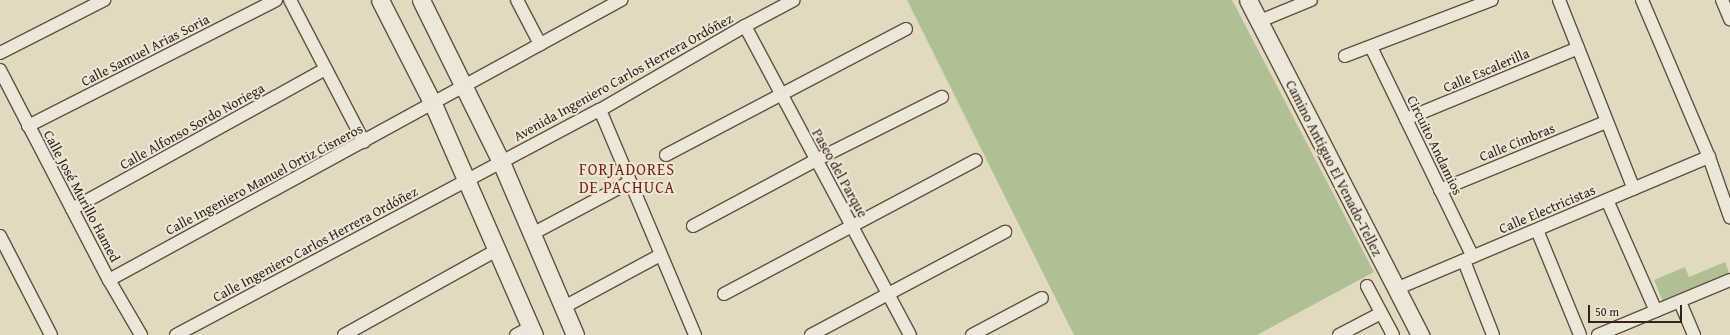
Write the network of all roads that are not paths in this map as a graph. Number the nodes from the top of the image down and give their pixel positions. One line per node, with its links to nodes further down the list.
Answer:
1 (104, 0): 23 (street)
2 (276, 0): 34 (street, Calle Samuel Arias Soria)
3 (290, 0): 25 (street)
4 (380, 0): 30 (street)
5 (421, 0): 27 (street)
6 (517, 0): 20 (street)
7 (621, 0): 14 (street, Calle Ingeniero Manuel Ortiz Cisneros)
8 (794, 0): 18 (street, Avenida Ingeniero Carlos Herrera Ordóñez)
9 (1248, 0): 17 (street, Camino Antiguo El Venado-Tellez)
10 (1310, 0): 17 (street)
11 (1492, 0): 21 (street)
12 (1559, 0): 22 (street)
13 (1642, 0): 37 (street)
14 (606, 3): 20 (street, Calle Ingeniero Manuel Ortiz Cisneros)
15 (1726, 4): 16 (street)
16 (1730, 19)
17 (1260, 21): 60 (street, Camino Antiguo El Venado-Tellez)
18 (744, 26): 28 (street, Paseo del Parque); 31 (street, Avenida Ingeniero Carlos Herrera Ordóñez)
19 (906, 29): 28 (street)
20 (540, 44): 27 (street, Calle Ingeniero Manuel Ortiz Cisneros)
21 (1371, 46): 24 (street); 32 (street, Circuito Andamios)
22 (1578, 48): 32 (street, Calle Escalerilla); 33 (street)
23 (0, 53)
24 (1345, 56)
25 (326, 69): 35 (street); 46 (street, Calle Alfonso Sordo Noriega)
26 (0, 70): 34 (street, Calle José Murillo Hamed)
27 (465, 86): 30 (street, Calle Ingeniero Manuel Ortiz Cisneros); 40 (street)
28 (781, 94): 36 (street); 38 (street, Paseo del Parque)
29 (942, 97): 38 (street)
30 (433, 104): 35 (street, Calle Ingeniero Manuel Ortiz Cisneros); 41 (street)
31 (600, 110): 40 (street, Avenida Ingeniero Carlos Herrera Ordóñez); 42 (street)
32 (1406, 119): 44 (street, Circuito Andamios)
33 (1606, 122): 43 (street); 44 (street, Calle Cimbras)
34 (28, 126): 46 (street, Calle José Murillo Hamed)
35 (364, 142): 57 (street, Calle Ingeniero Manuel Ortiz Cisneros)
36 (666, 155)
37 (1709, 157): 43 (street, Calle Electricistas); 47 (street)
38 (816, 160): 48 (street); 49 (street, Paseo del Parque)
39 (976, 160): 49 (street)
40 (501, 162): 41 (street, Avenida Ingeniero Carlos Herrera Ordóñez); 52 (street)
41 (467, 179): 54 (street); 73 (street, Calle Ingeniero Carlos Herrera Ordóñez)
42 (630, 182): 52 (street); 55 (street)
43 (1634, 189): 45 (street, Calle Electricistas)
44 (1440, 190): 56 (street, Circuito Andamios)
45 (1607, 200): 50 (street, Calle Electricistas); 66 (street)
46 (72, 210): 57 (street, Calle José Murillo Hamed)
47 (1730, 217)
48 (693, 226)
49 (852, 226): 61 (street, Paseo del Parque); 62 (street)
50 (1536, 230): 56 (street, Calle Electricistas); 84 (street)
51 (1005, 232): 61 (street)
52 (532, 234): 65 (street)
53 (0, 236): 71 (street)
54 (497, 250): 68 (street); 74 (street)
55 (660, 255): 65 (street); 70 (street)
56 (1468, 259): 60 (street, Calle Electricistas); 83 (street, Circuito Andamios)
57 (109, 280): 72 (street, Calle José Murillo Hamed)
58 (1730, 280): 64 (street)
59 (1367, 286): 67 (street)
60 (1396, 290): 82 (street, Camino Antiguo El Venado-Tellez)
61 (888, 293): 77 (street); 78 (street, Paseo del Parque)
62 (724, 294)
63 (1042, 298): 79 (street)
64 (1680, 302): 66 (street); 86 (street)
65 (564, 307): 76 (street)
66 (1656, 311): 69 (street)
67 (1381, 313): 80 (street); 81 (street)
68 (533, 331): 75 (street)
69 (1620, 331): 85 (street)
70 (691, 334)
71 (51, 335)
72 (141, 335)
73 (176, 335)
74 (344, 335)
75 (516, 335)
76 (575, 335)
77 (811, 335)
78 (910, 335)
79 (972, 335)
80 (1340, 335)
81 (1393, 335)
82 (1420, 335)
83 (1493, 335)
84 (1580, 335)
85 (1598, 335)
86 (1694, 335)

